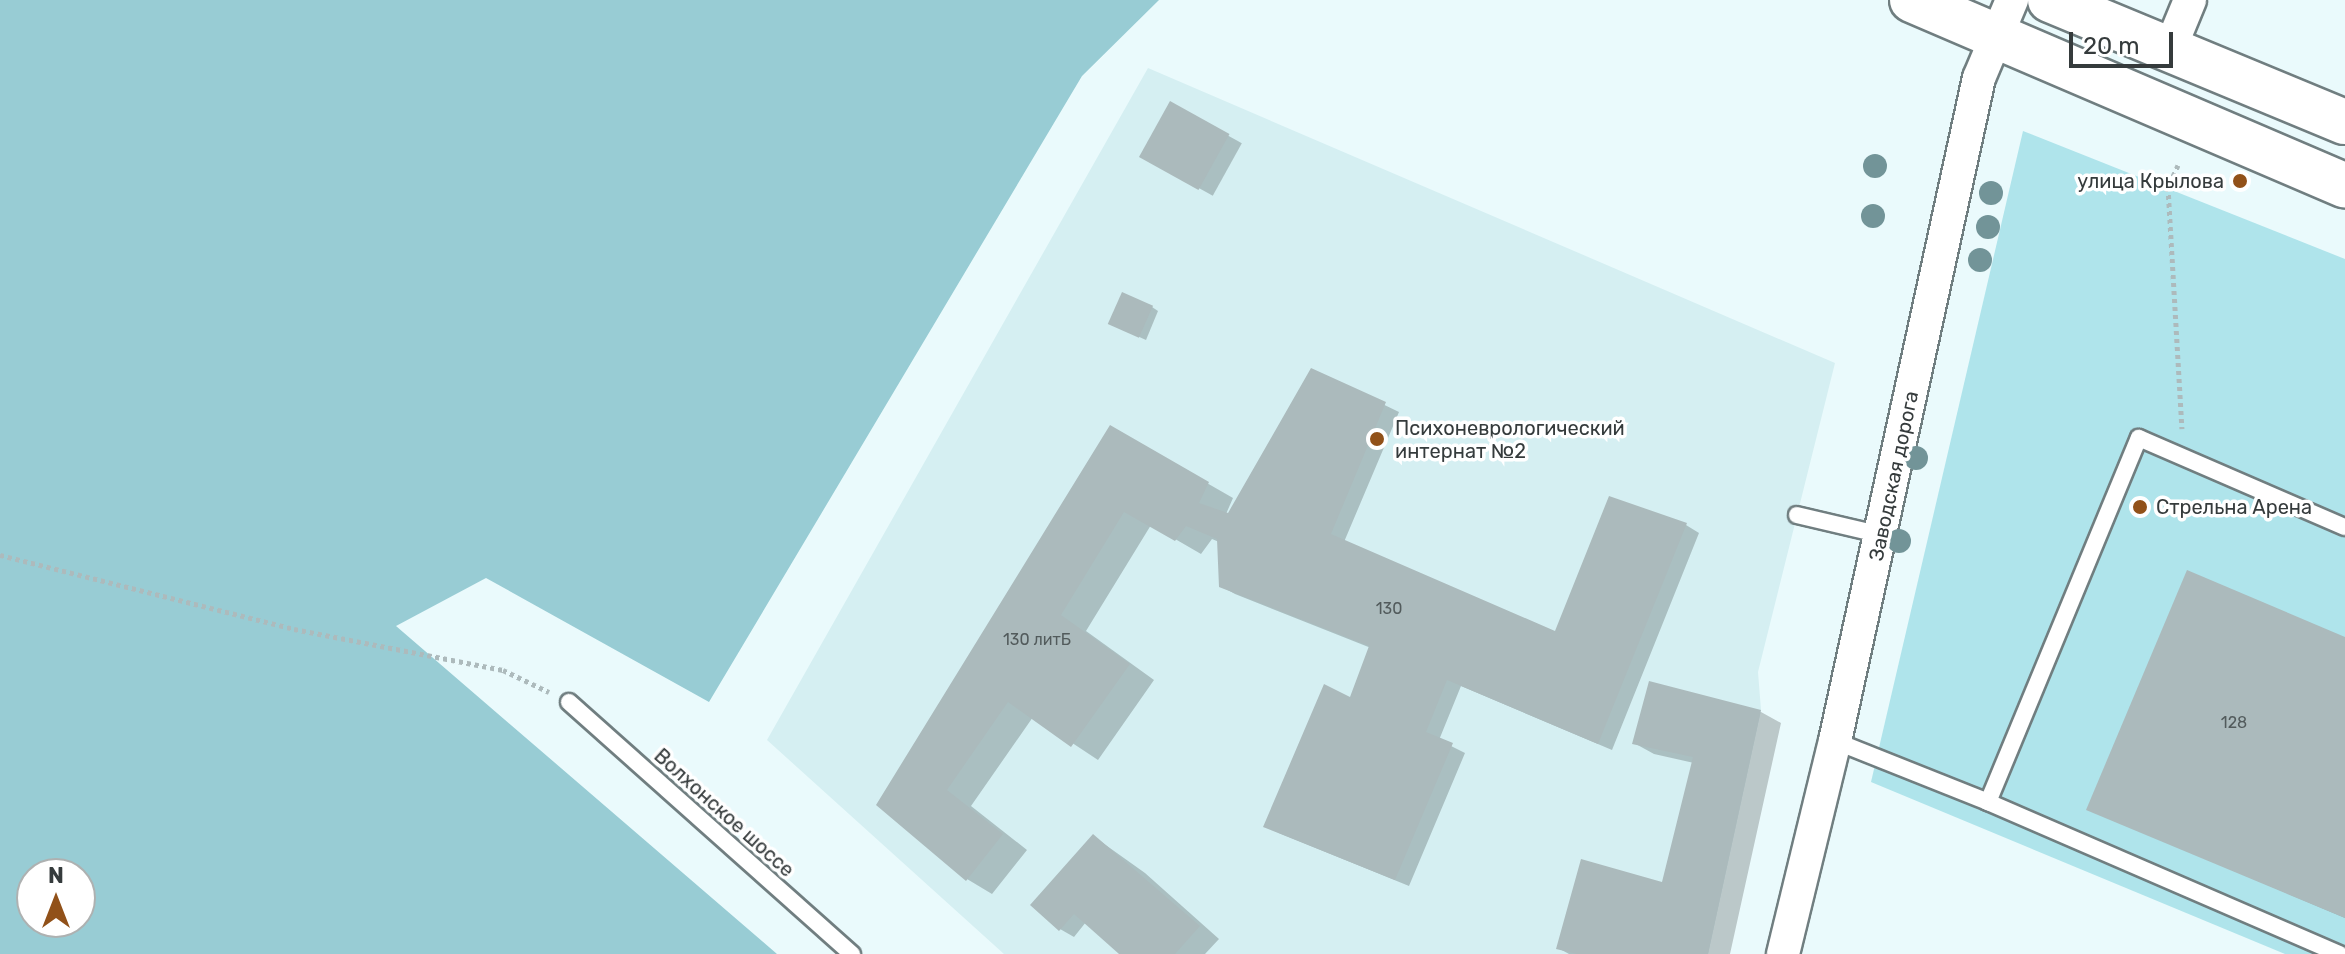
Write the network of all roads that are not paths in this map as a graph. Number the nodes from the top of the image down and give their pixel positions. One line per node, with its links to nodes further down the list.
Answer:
1 (1912, 0): 4 (main road)
2 (2050, 0): 5 (main road)
3 (2190, 0): 5 (street)
4 (2004, 18): 7 (main road); 10 (street, Заводская дорога)
5 (2169, 51): 6 (main road)
6 (2345, 122)
7 (2345, 186)
8 (1797, 515): 10 (lane)
9 (2345, 527): 13 (lane)
10 (1882, 535): 12 (street, Заводская дорога)
11 (569, 702): 14 (lane, Волхонское шоссе)
12 (1835, 741): 13 (lane); 15 (street, Заводская дорога)
13 (1988, 802): 16 (lane)
14 (852, 954)
15 (1783, 954)
16 (2340, 954)

